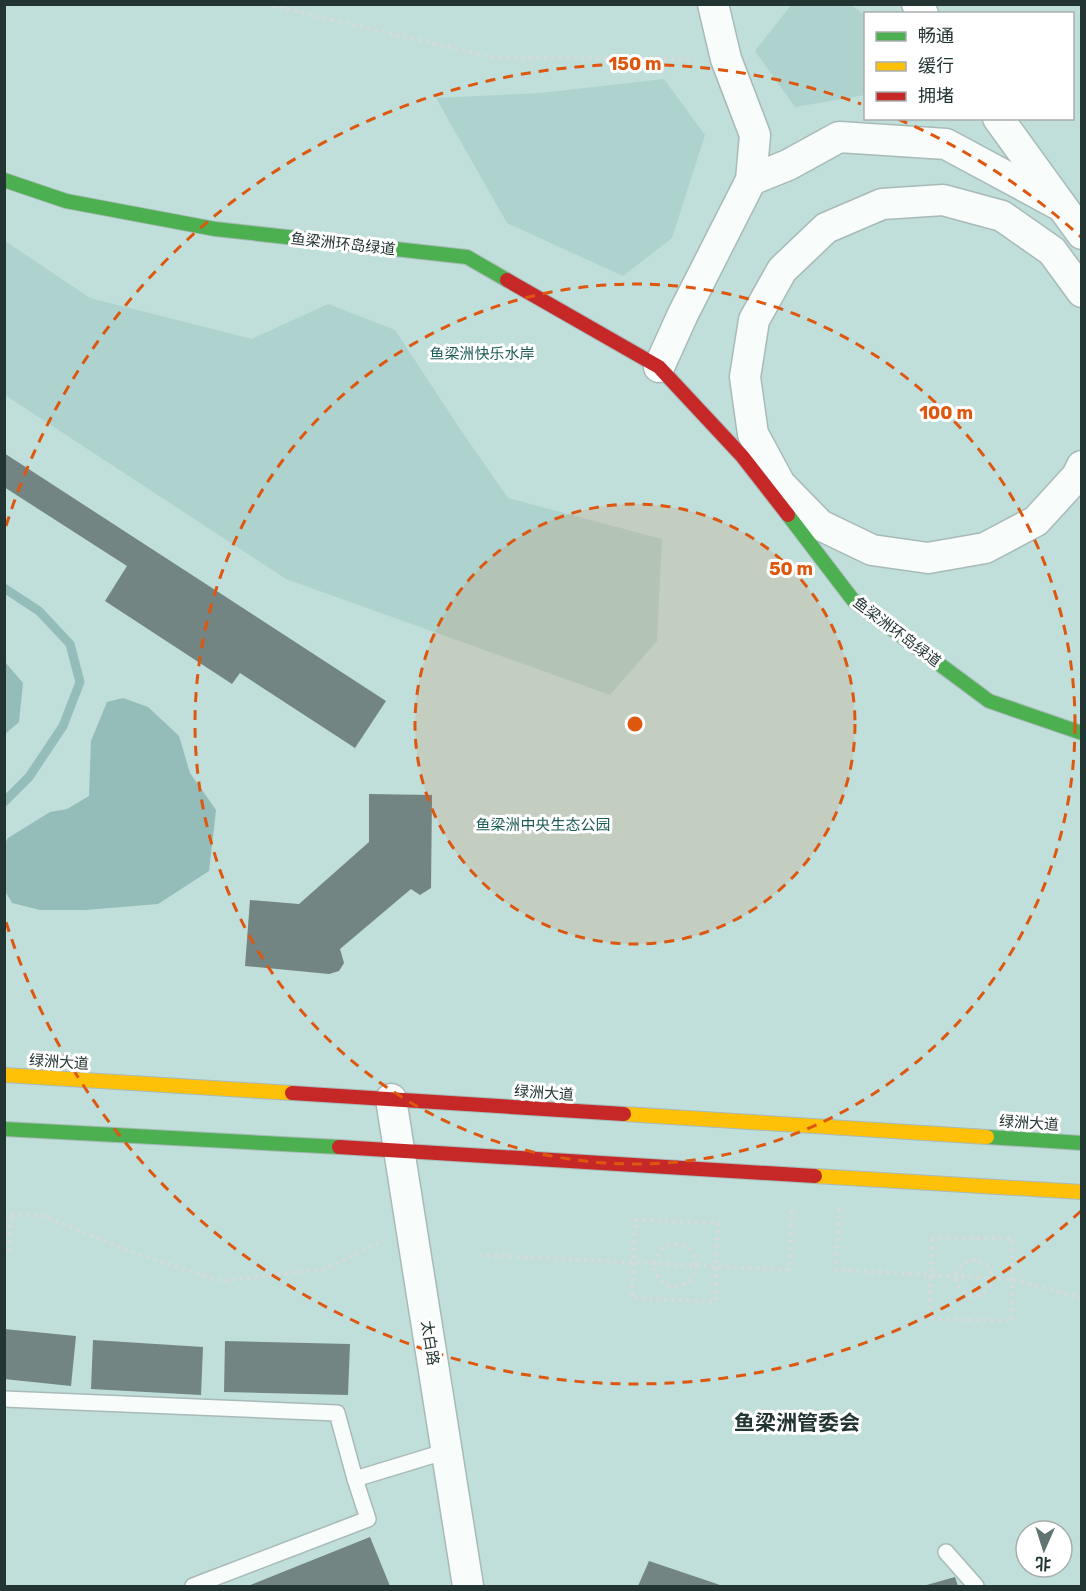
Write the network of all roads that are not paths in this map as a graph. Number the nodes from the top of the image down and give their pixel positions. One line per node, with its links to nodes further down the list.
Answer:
1 (713, 4): 4 (street)
2 (999, 120): 5 (street)
3 (4, 180): 8 (main road, 鱼梁洲环岛绿道)
4 (751, 180): 5 (street); 8 (street)
5 (1061, 206): 6 (street)
6 (1082, 234)
7 (1082, 292): 9 (street)
8 (659, 367): 10 (main road, 鱼梁洲环岛绿道)
9 (1082, 466)
10 (1082, 733)
11 (4, 1075): 12 (main road, 绿洲大道)
12 (391, 1100): 14 (main road, 绿洲大道); 15 (street, 太白路)
13 (4, 1129): 15 (main road)
14 (1082, 1143)
15 (399, 1150): 16 (main road); 18 (street, 太白路)
16 (1082, 1191)
17 (4, 1399): 19 (lane)
18 (447, 1451): 19 (lane); 22 (street, 太白路)
19 (355, 1479): 21 (lane)
20 (946, 1552): 23 (lane)
21 (193, 1587)
22 (468, 1587)
23 (976, 1587)

